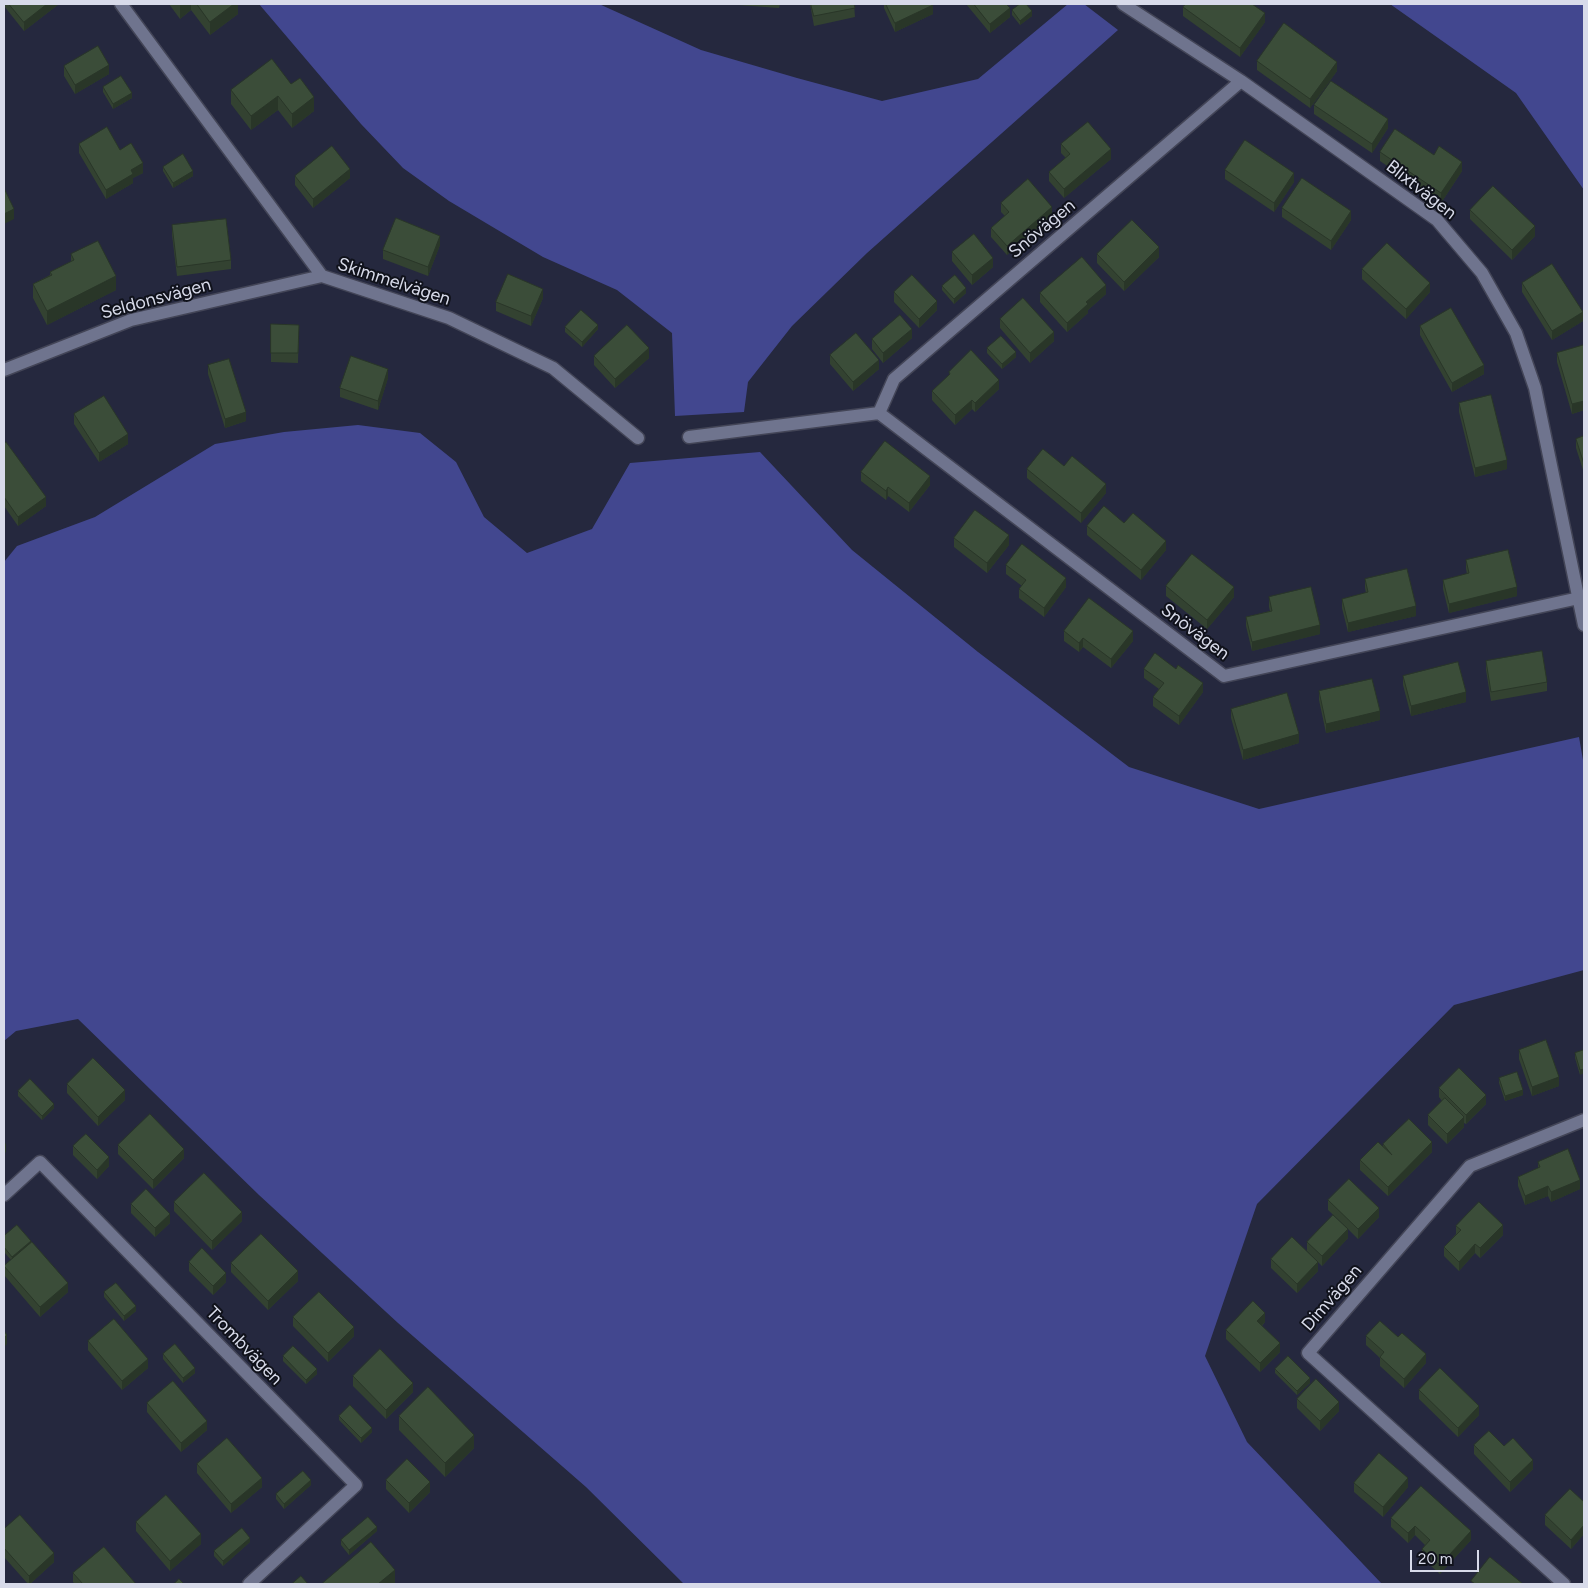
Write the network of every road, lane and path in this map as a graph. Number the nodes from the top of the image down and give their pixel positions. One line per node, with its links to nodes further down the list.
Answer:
1 (121, 4): 4 (street, Skimmelvägen)
2 (1123, 4): 3 (street, Blixtvägen)
3 (1241, 81): 6 (street, Snövägen); 9 (street, Blixtvägen)
4 (322, 276): 5 (street, Seldonsvägen); 8 (street, Skimmelvägen)
5 (5, 366)
6 (879, 413): 7 (street); 9 (street, Snövägen)
7 (689, 437)
8 (638, 438)
9 (1579, 598): 10 (street, Blixtvägen)
10 (1584, 625)
11 (1584, 1120): 14 (street, Dimvägen)
12 (4, 1195): 13 (street, Trombvägen)
13 (249, 1584)
14 (1564, 1584)

